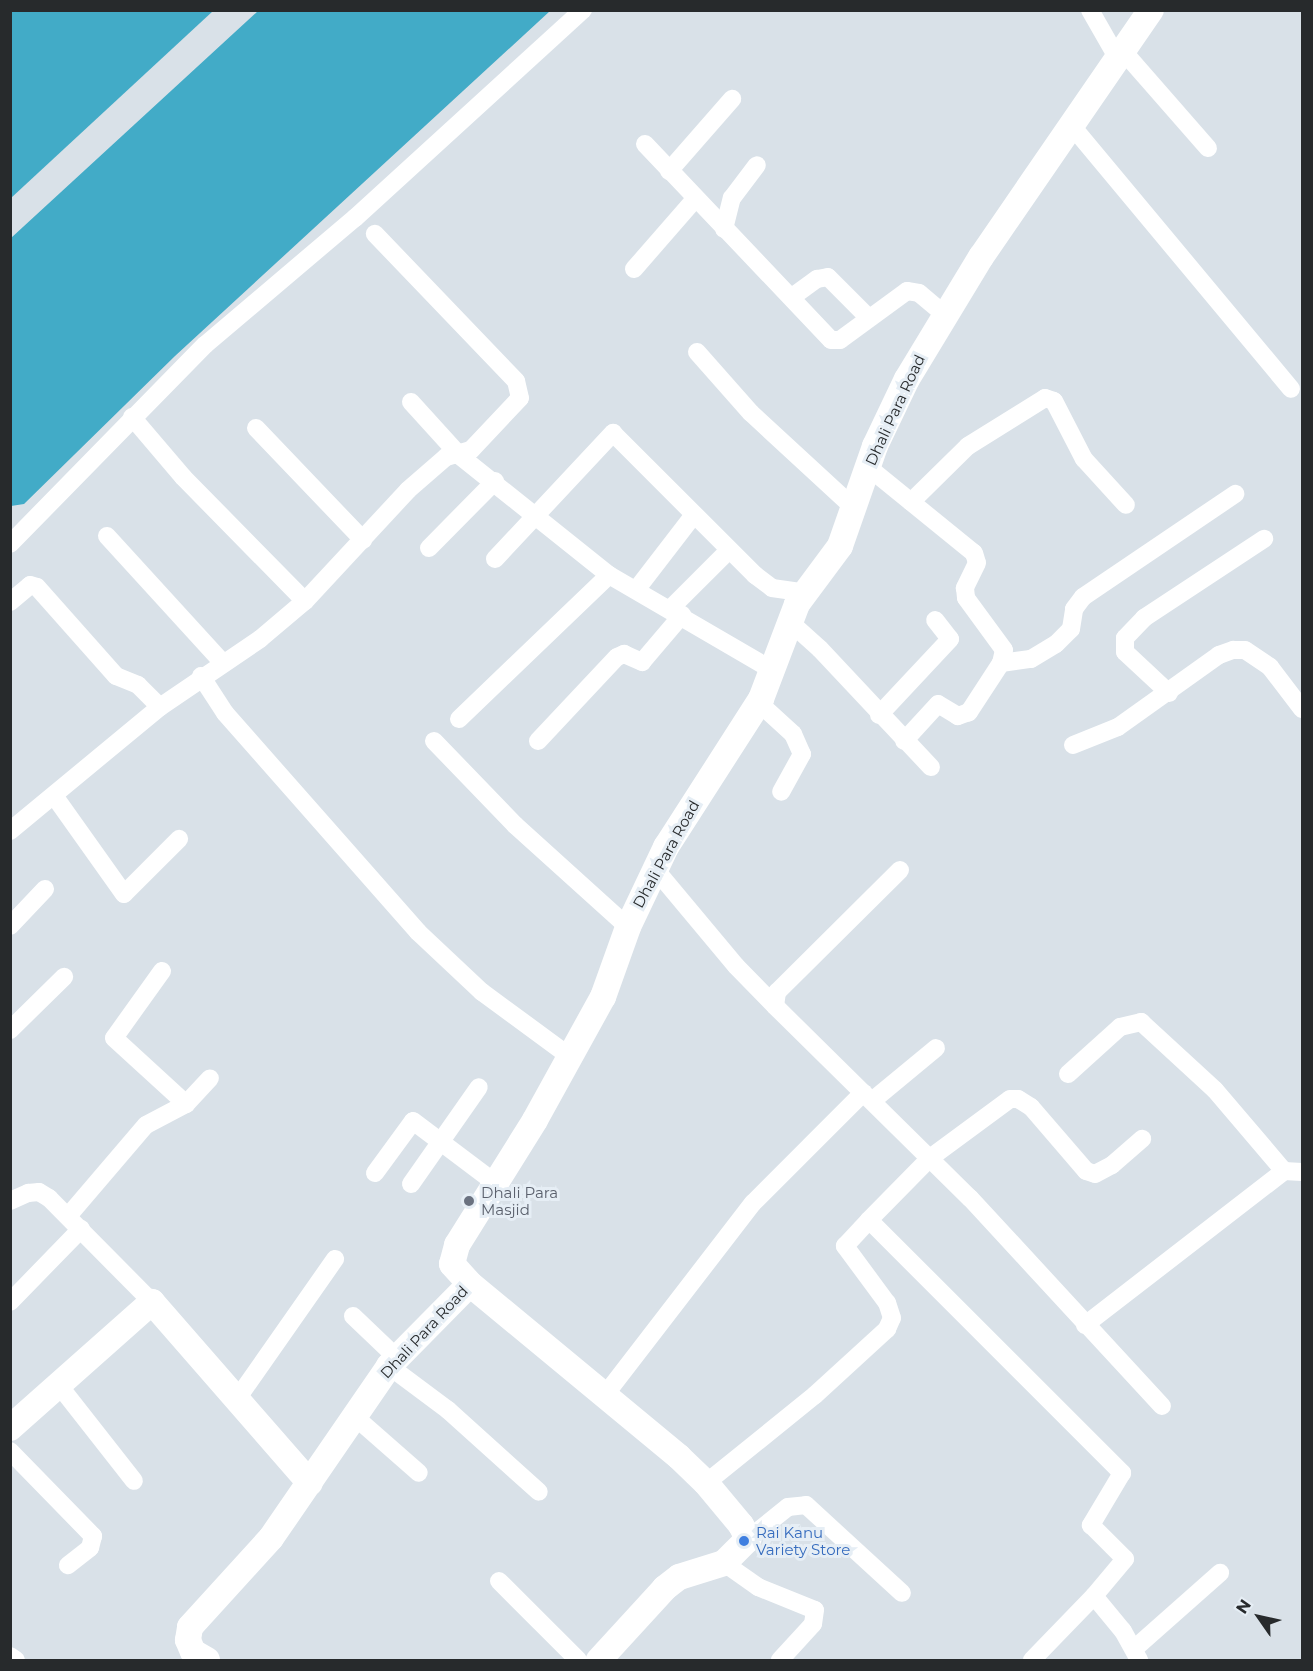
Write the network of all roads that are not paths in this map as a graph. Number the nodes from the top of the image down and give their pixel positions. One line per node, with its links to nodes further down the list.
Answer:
1 (583, 10): 21 (street)
2 (1090, 10): 4 (street)
3 (1152, 10): 4 (street, Dhali Para Road)
4 (1120, 55): 6 (street, Dhali Para Road); 8 (street)
5 (732, 99): 10 (street)
6 (1072, 126): 16 (street, Dhali Para Road); 19 (street)
7 (645, 144): 10 (street)
8 (1208, 148)
9 (757, 165): 12 (street)
10 (669, 171): 11 (street)
11 (694, 199): 12 (street); 14 (street)
12 (724, 229): 15 (street)
13 (375, 234): 23 (street)
14 (634, 268)
15 (792, 297): 17 (street); 17 (street)
16 (945, 315): 17 (street); 24 (street, Dhali Para Road)
17 (869, 318)
18 (697, 352): 29 (street)
19 (1291, 389)
20 (411, 402): 23 (street)
21 (132, 417): 35 (street); 42 (street)
22 (256, 428): 34 (street)
23 (460, 456): 25 (street); 34 (street)
24 (868, 467): 27 (street); 29 (street, Dhali Para Road)
25 (495, 481): 30 (street); 36 (street)
26 (1235, 494): 48 (street)
27 (911, 502): 28 (street); 48 (street)
28 (1126, 505)
29 (854, 508): 41 (street, Dhali Para Road)
30 (536, 514): 31 (street); 38 (street); 39 (street)
31 (693, 516): 37 (street); 40 (street)
32 (107, 536): 47 (street)
33 (1264, 539): 51 (street)
34 (363, 540): 42 (street)
35 (10, 544)
36 (429, 548)
37 (729, 550): 41 (street); 44 (street)
38 (495, 559)
39 (609, 575): 40 (street); 56 (street)
40 (636, 590): 44 (street)
41 (806, 593): 46 (street, Dhali Para Road)
42 (305, 601): 47 (street)
43 (10, 603): 53 (street)
44 (677, 612): 49 (street); 58 (street)
45 (935, 620): 55 (street)
46 (789, 622): 49 (street, Dhali Para Road); 55 (street)
47 (223, 663): 50 (street)
48 (1001, 663): 59 (street)
49 (774, 671): 52 (street, Dhali Para Road)
50 (201, 676): 53 (street); 76 (street)
51 (1169, 693): 54 (street); 60 (street)
52 (759, 703): 62 (street); 66 (street, Dhali Para Road)
53 (160, 707): 63 (street)
54 (1302, 709)
55 (879, 715): 59 (street)
56 (459, 719)
57 (434, 741): 70 (street)
58 (538, 741)
59 (904, 741): 61 (street)
60 (1073, 745)
61 (931, 767)
62 (781, 792)
63 (55, 797): 64 (street); 65 (street)
64 (10, 831)
65 (179, 839)
66 (655, 869): 70 (street, Dhali Para Road); 73 (street)
67 (900, 870): 73 (street)
68 (45, 889): 69 (street)
69 (10, 926)
70 (627, 927): 76 (street, Dhali Para Road)
71 (162, 971): 81 (street)
72 (64, 977): 74 (street)
73 (775, 1006): 80 (street)
74 (10, 1030)
75 (936, 1048): 80 (street)
76 (569, 1056): 87 (street, Dhali Para Road)
77 (1068, 1074): 85 (street)
78 (210, 1078): 81 (street)
79 (479, 1087): 83 (street)
80 (867, 1097): 84 (street); 101 (street)
81 (186, 1104): 90 (street)
82 (1142, 1139): 84 (street)
83 (441, 1140): 86 (street); 87 (street); 88 (street)
84 (930, 1158): 91 (street); 98 (street)
85 (1293, 1171): 98 (street)
86 (375, 1173)
87 (495, 1182): 94 (street, Dhali Para Road)
88 (411, 1184)
89 (10, 1201): 90 (street)
90 (69, 1215): 92 (street)
91 (869, 1220): 110 (street); 118 (street)
92 (81, 1229): 95 (street); 96 (street)
93 (334, 1259): 102 (street)
94 (470, 1284): 99 (street, Dhali Para Road); 101 (street)
95 (10, 1302)
96 (152, 1302): 100 (street); 102 (street)
97 (353, 1316): 99 (street)
98 (1085, 1325): 103 (street)
99 (393, 1362): 104 (street, Dhali Para Road); 111 (street)
100 (58, 1384): 105 (street); 108 (street)
101 (605, 1395): 110 (street)
102 (237, 1399): 109 (street)
103 (1162, 1406)
104 (354, 1416): 107 (street); 109 (street, Dhali Para Road)
105 (10, 1428)
106 (10, 1450): 114 (street)
107 (419, 1473)
108 (134, 1481)
109 (310, 1483): 122 (street, Dhali Para Road)
110 (706, 1483): 112 (street)
111 (538, 1492)
112 (748, 1539): 113 (street); 117 (street)
113 (724, 1563): 124 (street); 125 (street)
114 (68, 1565)
115 (1220, 1573): 119 (street)
116 (499, 1581): 123 (street)
117 (902, 1593)
118 (1094, 1596): 119 (street); 126 (street)
119 (1136, 1655)
120 (10, 1656): 121 (street)
121 (16, 1660)
122 (207, 1660)
123 (578, 1660)
124 (599, 1660)
125 (780, 1660)
126 (1032, 1660)

